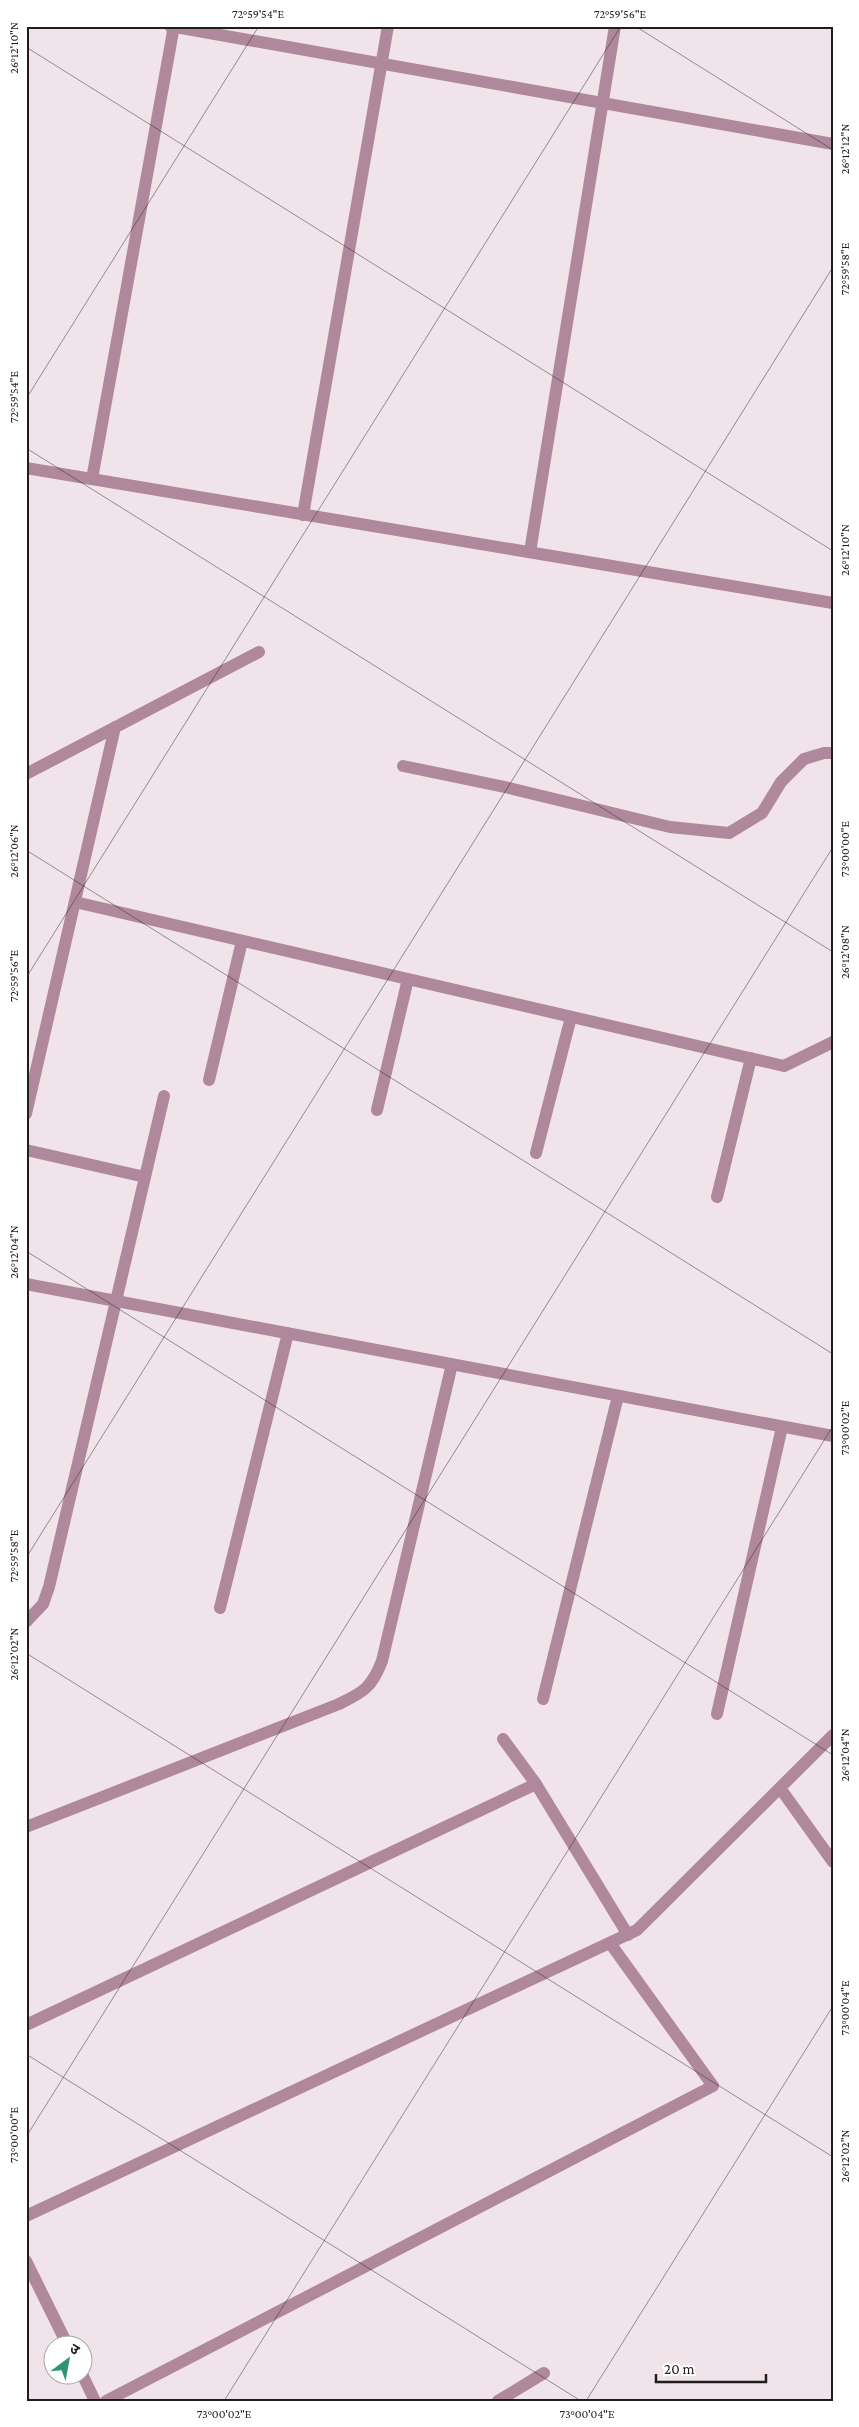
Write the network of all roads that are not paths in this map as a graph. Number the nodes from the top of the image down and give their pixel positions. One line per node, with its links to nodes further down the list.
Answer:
1 (172, 26): 4 (street); 8 (street)
2 (388, 26): 4 (street)
3 (615, 26): 5 (street)
4 (382, 64): 5 (street); 9 (street)
5 (603, 104): 6 (street); 10 (street)
6 (833, 144)
7 (26, 468): 8 (street)
8 (92, 479): 9 (street)
9 (303, 515): 10 (street)
10 (530, 552): 11 (street)
11 (833, 604)
12 (259, 652): 13 (street)
13 (115, 728): 16 (street); 17 (street)
14 (833, 753): 15 (street)
15 (403, 766)
16 (26, 774)
17 (75, 902): 18 (street); 26 (street)
18 (242, 941): 19 (street); 23 (street)
19 (408, 979): 20 (street); 25 (street)
20 (571, 1016): 22 (street); 28 (street)
21 (833, 1042): 22 (street)
22 (751, 1058): 30 (street)
23 (210, 1080)
24 (164, 1096): 29 (street)
25 (377, 1110)
26 (26, 1114)
27 (26, 1150): 29 (street)
28 (536, 1153)
29 (145, 1177): 32 (street)
30 (717, 1197)
31 (26, 1284): 32 (street)
32 (116, 1300): 33 (street); 39 (street)
33 (288, 1333): 34 (street); 38 (street)
34 (452, 1364): 35 (street); 46 (street)
35 (618, 1396): 36 (street); 40 (street)
36 (782, 1427): 37 (street); 41 (street)
37 (833, 1436)
38 (220, 1608)
39 (26, 1622)
40 (543, 1699)
41 (717, 1714)
42 (833, 1735): 45 (street)
43 (503, 1738): 44 (street)
44 (536, 1784): 48 (street); 50 (street)
45 (780, 1788): 47 (street); 48 (street)
46 (26, 1828)
47 (833, 1862)
48 (628, 1935): 49 (street)
49 (610, 1943): 51 (street); 57 (street)
50 (26, 2025)
51 (26, 2216)
52 (26, 2261): 53 (street)
53 (62, 2334)
54 (544, 2373): 58 (street)
55 (87, 2384): 56 (street)
56 (95, 2401)
57 (106, 2401)
58 (498, 2401)

